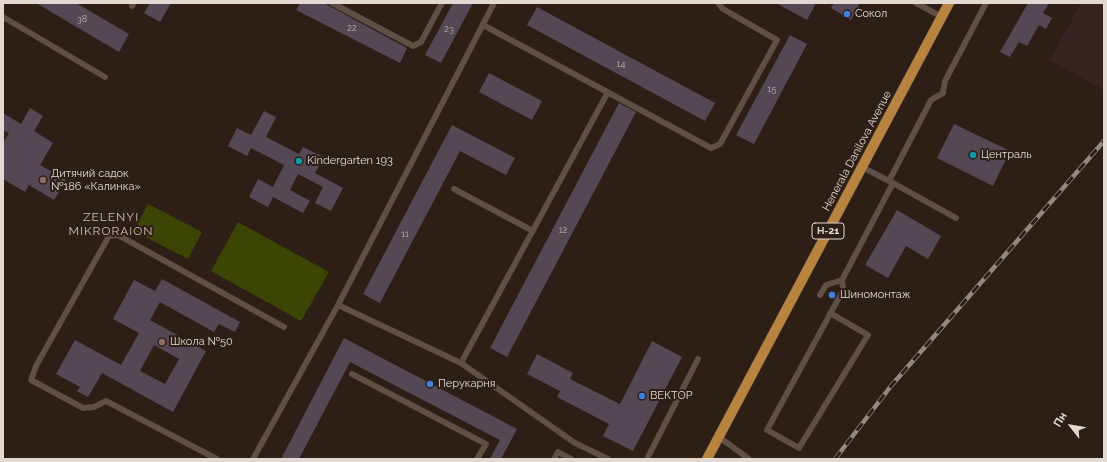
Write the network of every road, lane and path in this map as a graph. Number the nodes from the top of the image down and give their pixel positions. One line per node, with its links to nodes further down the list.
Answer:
1 (332, 3): 2 (lane)
2 (442, 3)
3 (494, 3): 10 (lane)
4 (718, 3): 12 (lane)
5 (916, 3): 9 (lane)
6 (949, 3): 9 (main road, Henerala Danilova Avenue / Н-21)
7 (986, 3): 14 (lane)
8 (3, 17): 11 (lane)
9 (942, 17): 13 (main road, Henerala Danilova Avenue / Н-21)
10 (483, 25): 12 (lane); 20 (lane)
11 (105, 77)
12 (608, 92): 17 (lane)
13 (862, 167): 14 (lane); 26 (main road, Henerala Danilova Avenue / Н-21)
14 (891, 182): 16 (lane); 18 (lane)
15 (454, 189): 17 (lane)
16 (956, 218)
17 (533, 231): 24 (lane)
18 (842, 280): 19 (lane); 21 (lane)
19 (820, 295)
20 (338, 305): 24 (lane); 28 (lane)
21 (830, 313): 21 (lane)
22 (284, 327): 27 (lane)
23 (698, 359): 33 (lane)
24 (461, 363): 32 (lane)
25 (352, 374): 29 (lane)
26 (719, 437): 34 (main road, Henerala Danilova Avenue / Н-21); 35 (lane)
27 (217, 459)
28 (253, 459)
29 (477, 459)
30 (554, 459): 31 (lane)
31 (571, 459)
32 (608, 459)
33 (647, 459)
34 (707, 459)
35 (749, 459)

